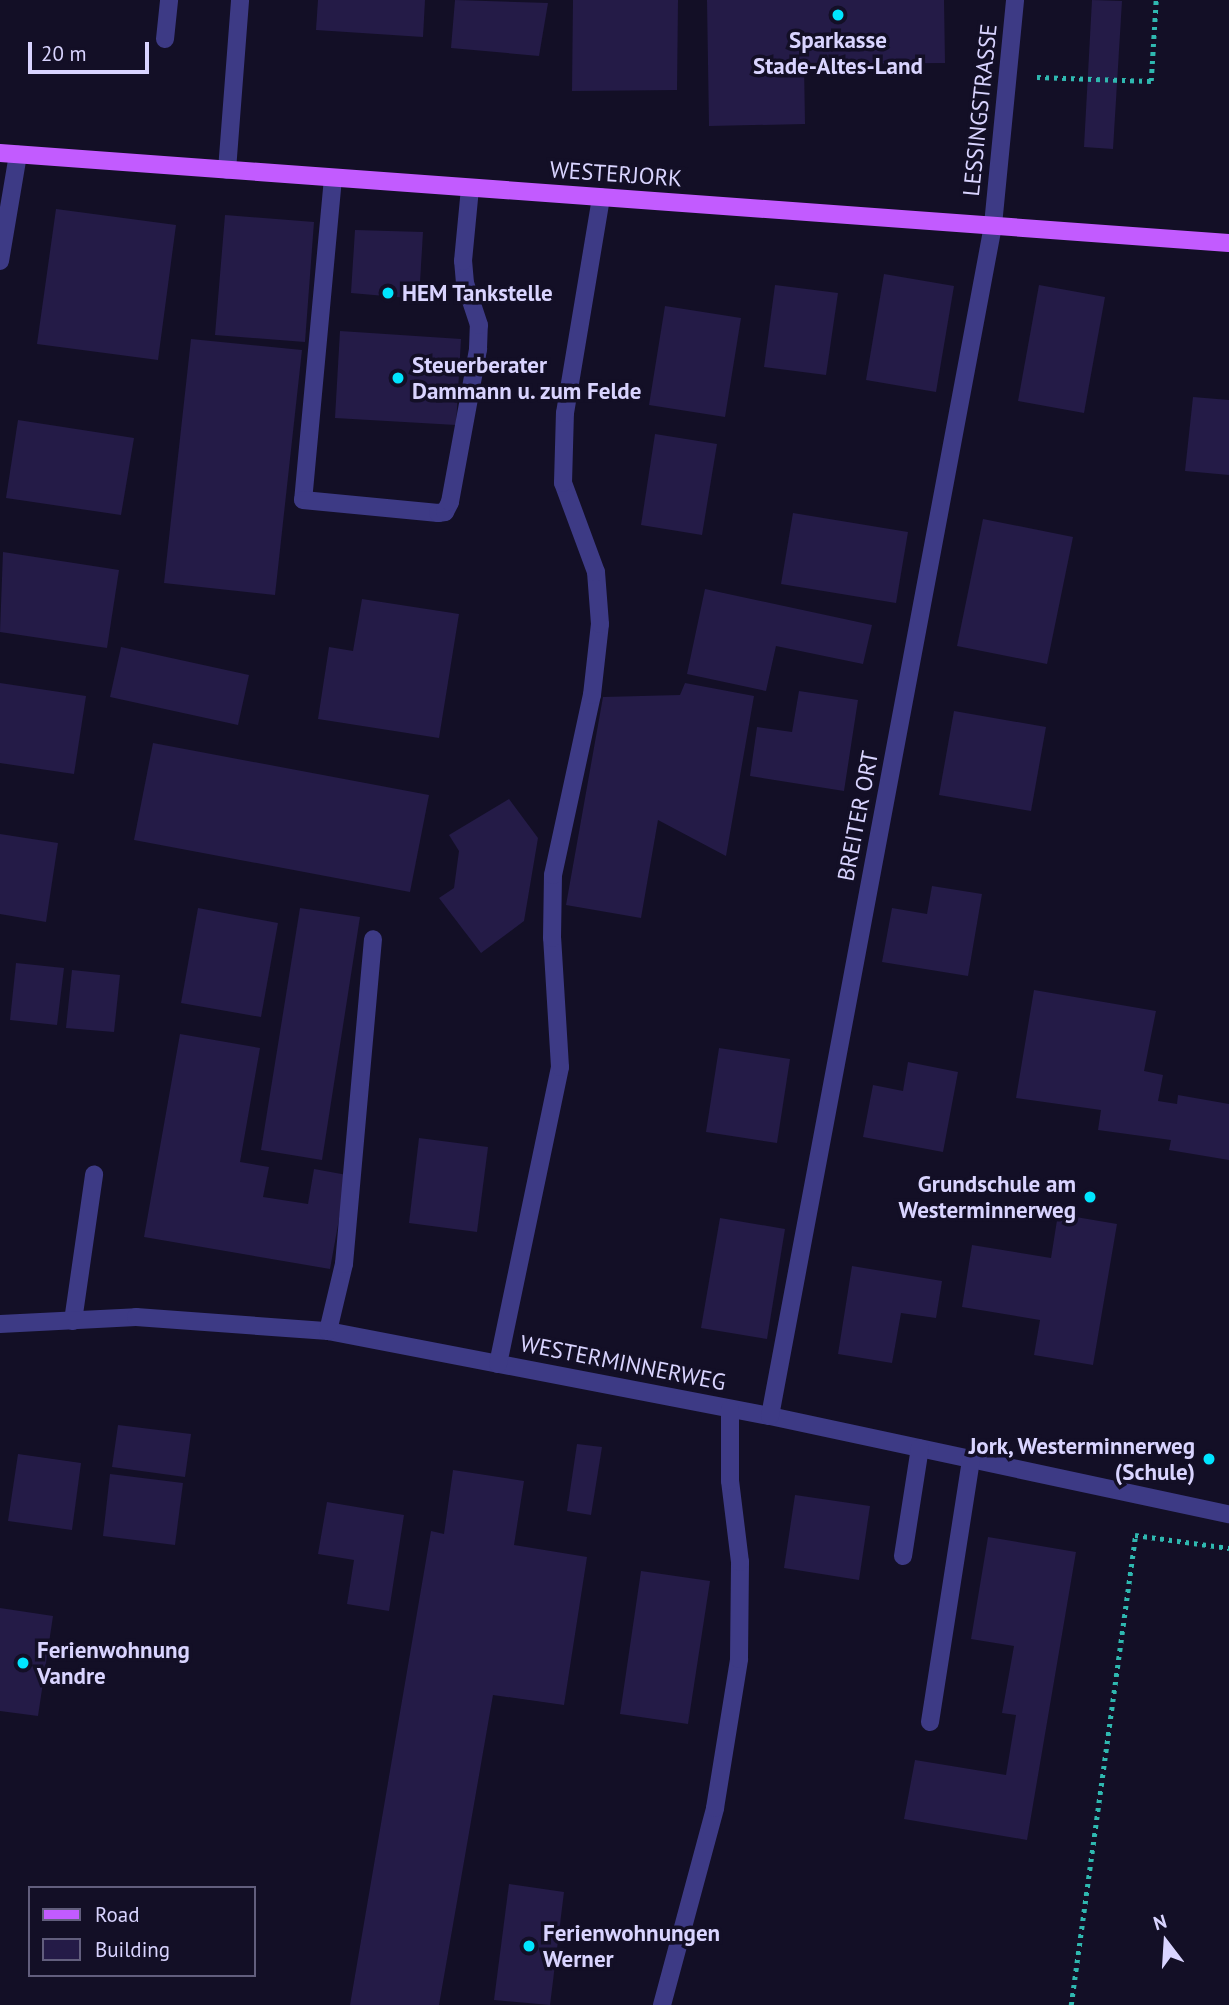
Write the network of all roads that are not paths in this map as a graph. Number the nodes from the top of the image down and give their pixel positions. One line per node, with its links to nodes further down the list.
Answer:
1 (169, 0): 4 (street)
2 (240, 0): 6 (street)
3 (1015, 0): 10 (street, LESSINGSTRASSE)
4 (165, 39)
5 (9, 154): 6 (main road, WESTERJORK); 12 (street)
6 (227, 170): 7 (main road, WESTERJORK)
7 (333, 178): 8 (main road, WESTERJORK); 8 (street)
8 (470, 188): 9 (main road, WESTERJORK)
9 (601, 197): 10 (main road, WESTERJORK); 18 (street)
10 (993, 225): 11 (main road, WESTERJORK); 20 (street, BREITER ORT)
11 (1229, 243)
12 (0, 261)
13 (373, 939): 17 (street)
14 (94, 1175): 15 (street)
15 (73, 1321): 16 (street, WESTERMINNERWEG); 17 (street, WESTERMINNERWEG)
16 (0, 1324)
17 (328, 1331): 18 (street, WESTERMINNERWEG)
18 (498, 1364): 19 (street, WESTERMINNERWEG)
19 (730, 1409): 20 (street, WESTERMINNERWEG); 26 (street)
20 (770, 1416): 21 (street, WESTERMINNERWEG)
21 (920, 1448): 22 (street, WESTERMINNERWEG); 24 (street)
22 (971, 1460): 23 (street, WESTERMINNERWEG); 25 (street)
23 (1229, 1514)
24 (903, 1556)
25 (930, 1722)
26 (662, 2005)

